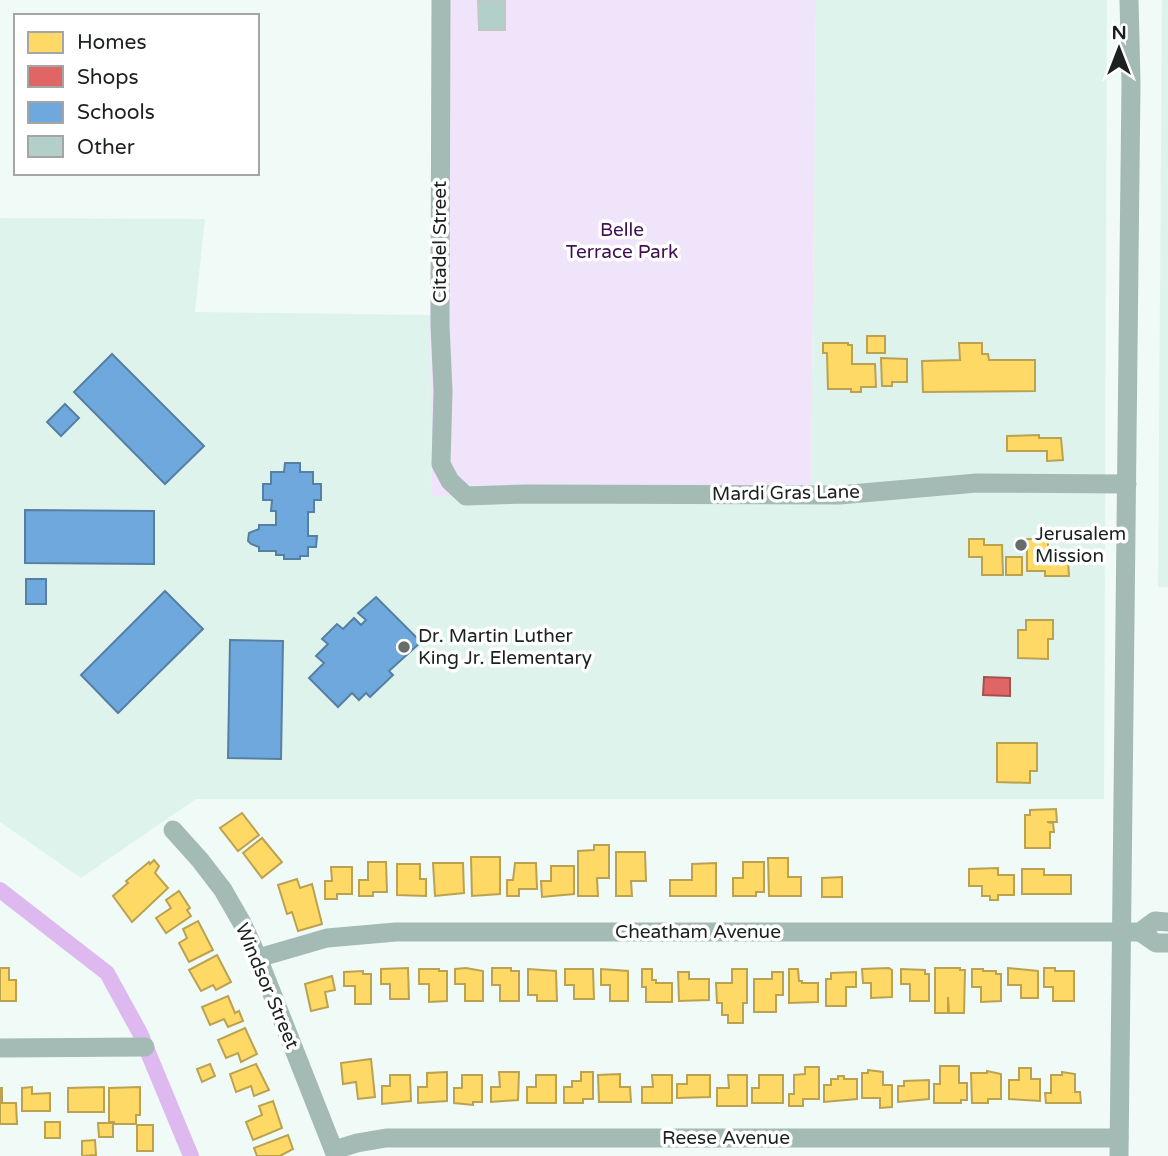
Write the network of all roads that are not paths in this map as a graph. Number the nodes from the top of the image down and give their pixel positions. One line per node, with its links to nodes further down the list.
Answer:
1 (441, 0): 3 (street, Citadel Street)
2 (1129, 0): 4 (street)
3 (450, 481): 4 (street, Mardi Gras Lane)
4 (1127, 484): 7 (street)
5 (173, 830): 9 (street, Windsor Street)
6 (1168, 922): 7 (street, Cheatham Avenue)
7 (1131, 932): 8 (street, Cheatham Avenue); 9 (street, Cheatham Avenue); 12 (street)
8 (1168, 943)
9 (258, 958): 13 (street, Windsor Street)
10 (145, 1046): 11 (street)
11 (0, 1048)
12 (1119, 1147): 13 (street, Reese Avenue)
13 (335, 1153)

